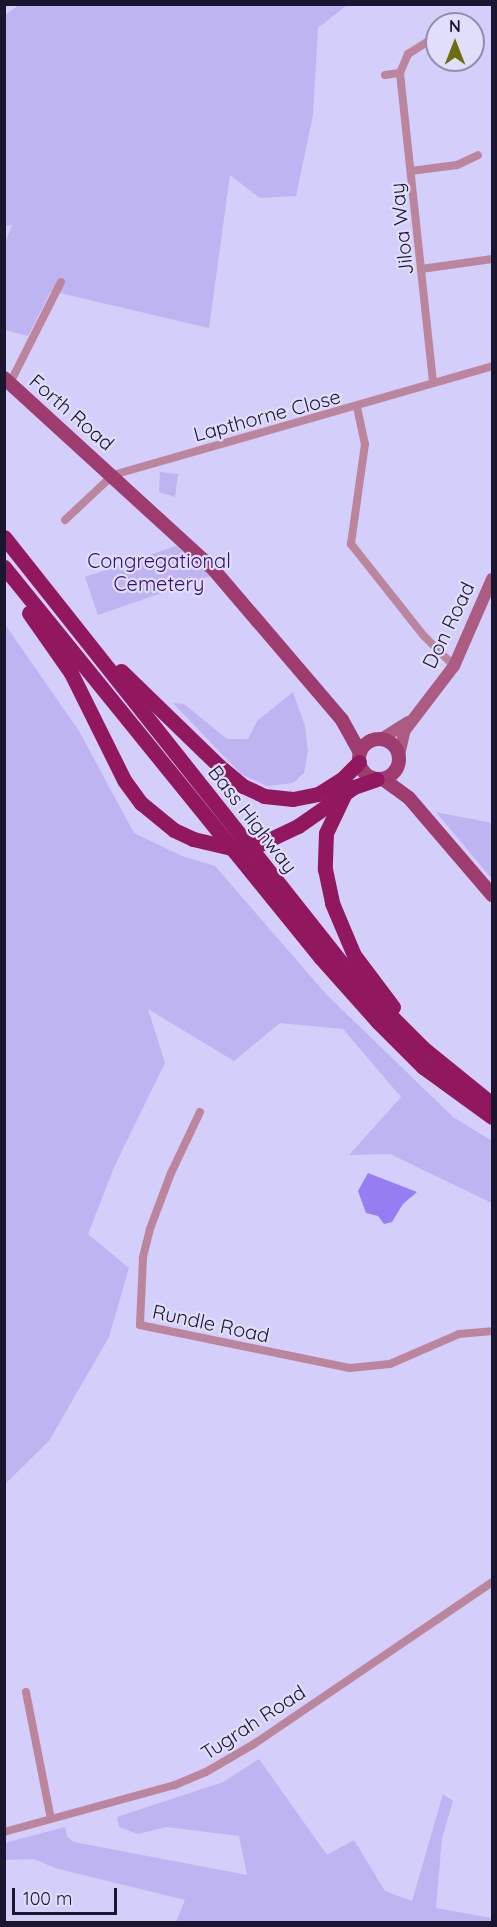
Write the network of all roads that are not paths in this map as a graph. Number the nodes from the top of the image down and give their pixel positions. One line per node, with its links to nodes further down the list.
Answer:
1 (425, 43): 2 (street)
2 (399, 73): 3 (street); 5 (street, Jiloa Way)
3 (385, 75)
4 (478, 155): 5 (street)
5 (411, 171): 7 (street, Jiloa Way)
6 (492, 259): 7 (street)
7 (422, 269): 11 (street, Jiloa Way)
8 (61, 282): 10 (street)
9 (492, 366): 11 (street, Lapthorne Close)
10 (7, 381): 13 (main road, Forth Road)
11 (433, 382): 12 (street, Lapthorne Close)
12 (357, 408): 13 (street, Lapthorne Close); 20 (street)
13 (114, 475): 14 (street, Lapthorne Close); 22 (main road, Forth Road)
14 (64, 520)
15 (4, 537): 17 (highway, Bass Highway)
16 (4, 567): 32 (highway, Bass Highway)
17 (28, 568): 24 (highway); 30 (highway, Bass Highway)
18 (492, 579): 20 (main road, Don Road)
19 (4, 580): 27 (highway, bridge)
20 (454, 666): 21 (main road, Don Road)
21 (416, 715): 23 (main road, Don Road); 25 (main road, Don Road)
22 (342, 720): 23 (main road); 24 (main road)
23 (376, 739): 24 (main road); 25 (main road)
24 (360, 757): 26 (main road)
25 (398, 762): 26 (main road); 28 (main road)
26 (380, 779): 27 (highway); 28 (main road)
27 (345, 793): 30 (highway)
28 (409, 798): 29 (main road)
29 (492, 894)
30 (489, 1101)
31 (200, 1112): 33 (street, Rundle Road)
32 (492, 1117)
33 (492, 1331)
34 (492, 1582): 36 (street, Tugrah Road)
35 (26, 1692): 36 (street)
36 (51, 1819): 37 (street, Tugrah Road)
37 (4, 1832)

